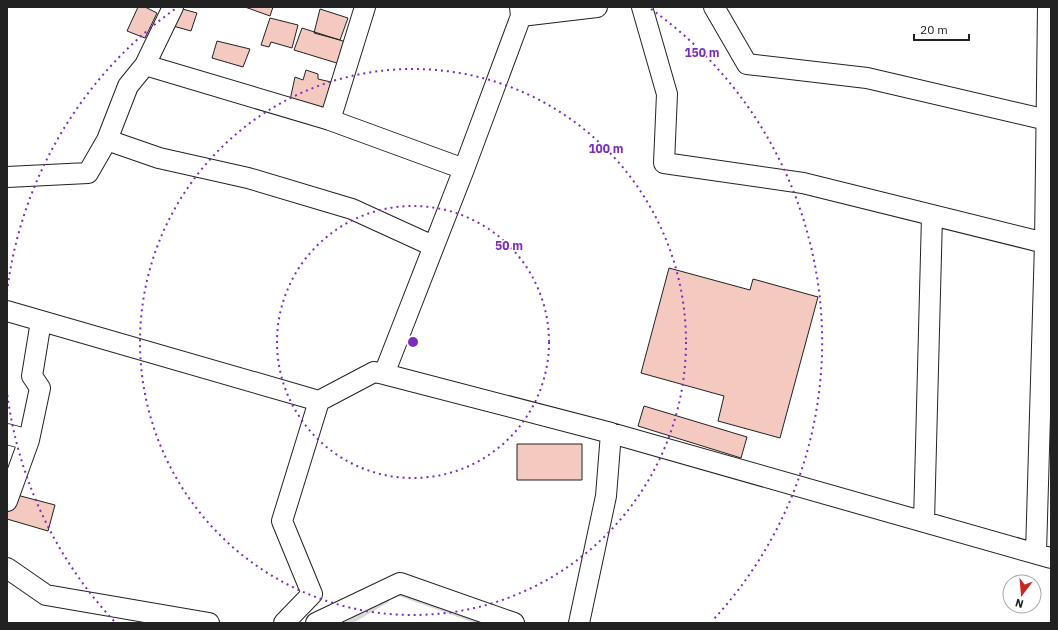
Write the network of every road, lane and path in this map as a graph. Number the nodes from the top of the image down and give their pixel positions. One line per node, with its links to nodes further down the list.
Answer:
1 (365, 7): 9 (street)
2 (597, 7): 7 (street)
3 (642, 7): 15 (street)
4 (714, 7): 10 (street)
5 (1048, 7): 10 (street)
6 (169, 8): 8 (street)
7 (521, 12): 12 (street)
8 (145, 65): 9 (street); 11 (street)
9 (330, 120): 12 (street)
10 (1047, 120): 14 (street)
11 (107, 140): 13 (street); 17 (street)
12 (464, 169): 17 (street)
13 (7, 178)
14 (1048, 196): 16 (street)
15 (932, 216): 16 (street); 26 (street)
16 (1044, 243): 27 (street)
17 (433, 246): 20 (street)
18 (7, 311): 19 (street)
19 (41, 321): 21 (street); 24 (street)
20 (384, 374): 21 (street); 22 (street)
21 (319, 401): 31 (street)
22 (611, 433): 26 (street); 34 (street)
23 (7, 434): 24 (street)
24 (29, 440): 25 (street)
25 (7, 501)
26 (924, 522): 27 (street)
27 (1043, 556)
28 (7, 568): 29 (street)
29 (163, 619): 30 (street)
30 (209, 623)
31 (284, 623)
32 (316, 623): 33 (street)
33 (514, 623)
34 (579, 623)

